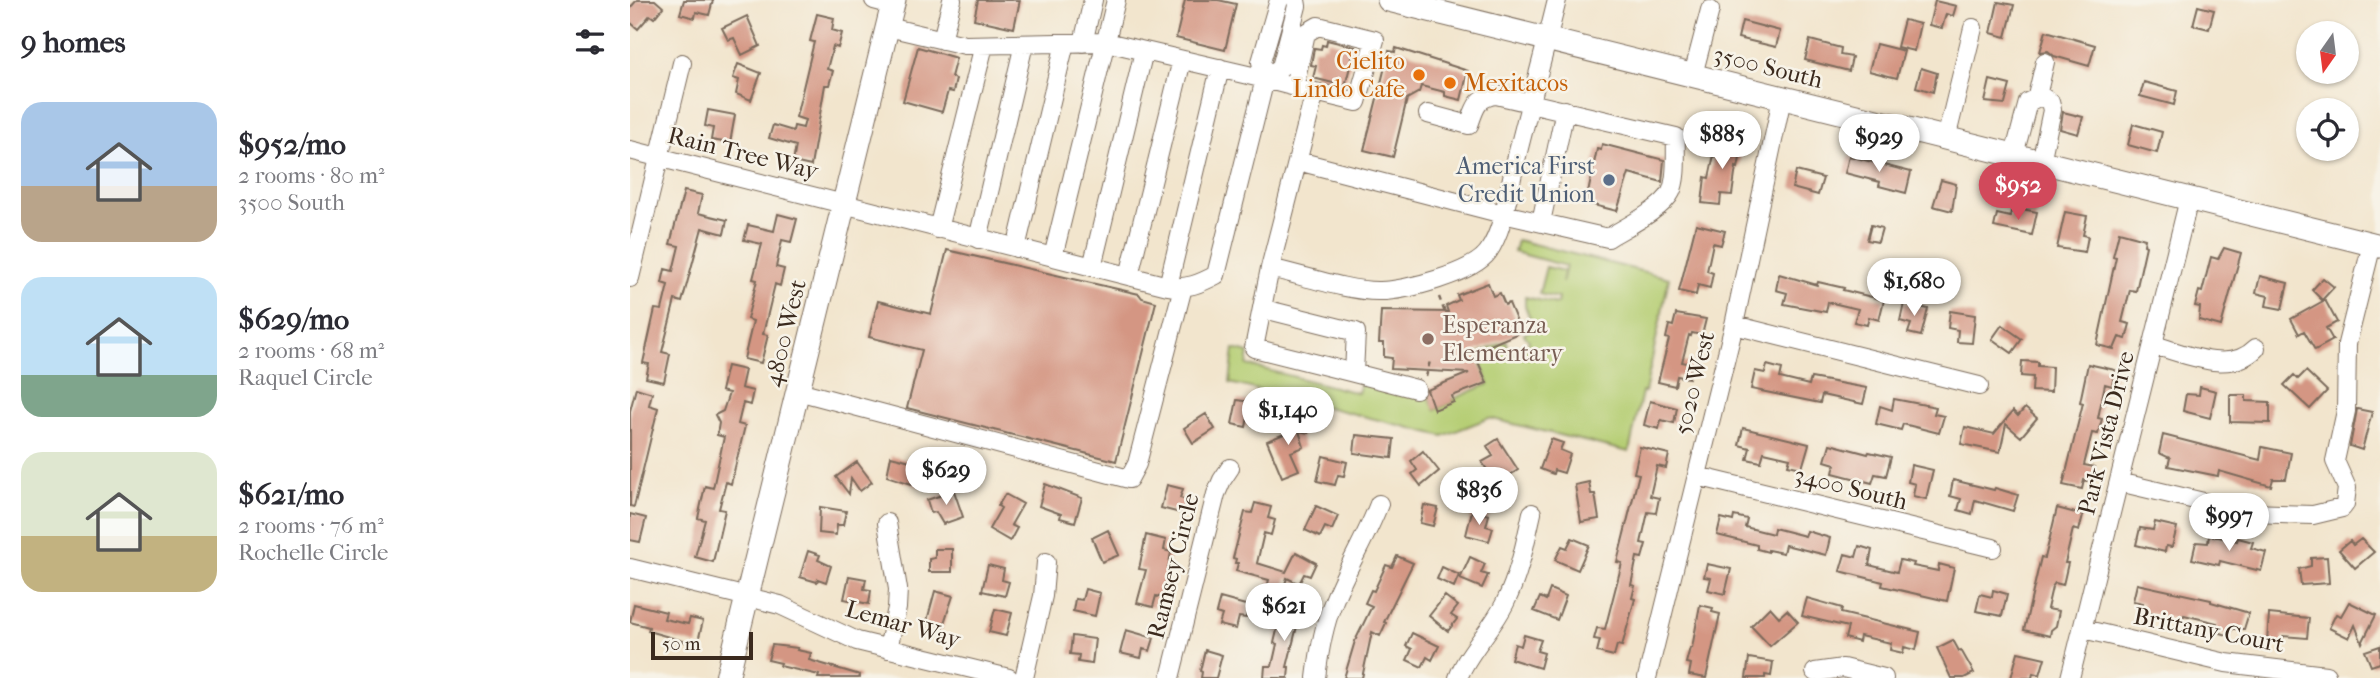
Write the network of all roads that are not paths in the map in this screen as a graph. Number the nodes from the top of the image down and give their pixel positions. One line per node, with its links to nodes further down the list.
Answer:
1 (952, 0): 13 (street)
2 (1093, 0): 15 (street)
3 (1116, 0): 14 (street)
4 (1279, 0): 24 (street)
5 (1296, 0): 24 (street)
6 (1389, 0): 8 (main road, 3500 South)
7 (1557, 0): 12 (street)
8 (1436, 6): 12 (main road, 3500 South)
9 (887, 8): 13 (street); 39 (main road, 4800 West)
10 (1710, 10): 23 (street)
11 (1973, 28): 32 (street)
12 (1547, 39): 23 (main road, 3500 South); 29 (street)
13 (942, 40): 17 (street)
14 (1106, 42): 15 (street); 18 (street); 46 (street)
15 (1074, 43): 16 (street); 45 (street)
16 (1024, 44): 17 (street); 43 (street)
17 (984, 45): 42 (street)
18 (1144, 51): 19 (street); 47 (street)
19 (1182, 60): 22 (street); 49 (street)
20 (2045, 62): 27 (street)
21 (682, 63): 35 (street)
22 (1220, 68): 24 (street); 51 (street)
23 (1693, 75): 28 (main road, 3500 South)
24 (1265, 79): 25 (street); 51 (street)
25 (1294, 87): 26 (street); 26 (street)
26 (1315, 92): 36 (street)
27 (2037, 96): 34 (street); 37 (street)
28 (1782, 98): 32 (main road, 3500 South); 53 (street, 5020 West)
29 (1531, 102): 30 (street); 31 (street); 40 (street)
30 (1565, 110): 41 (street); 41 (street)
31 (1428, 114)
32 (1946, 139): 34 (main road, 3500 South)
33 (630, 150): 35 (street, Rain Tree Way)
34 (2014, 155): 37 (main road, 3500 South)
35 (660, 158): 39 (street, Rain Tree Way); 50 (street)
36 (1297, 161): 40 (street); 48 (street)
37 (2041, 162): 38 (main road, 3500 South)
38 (2189, 199): 44 (main road, 3500 South); 54 (street, Park Vista Drive)
39 (844, 204): 42 (street, Rain Tree Way); 59 (main road, 4800 West)
40 (1503, 214): 41 (street); 48 (street)
41 (1541, 222)
42 (938, 229): 43 (street, Rain Tree Way)
43 (978, 239): 45 (street, Rain Tree Way)
44 (2376, 245): 62 (street)
45 (1016, 248): 46 (street, Rain Tree Way)
46 (1053, 257): 47 (street, Rain Tree Way)
47 (1093, 267): 49 (street, Rain Tree Way)
48 (1270, 268): 52 (street)
49 (1129, 276): 51 (street, Rain Tree Way)
50 (630, 278)
51 (1176, 287): 59 (street)
52 (1264, 309): 56 (street); 56 (street)
53 (1734, 325): 58 (street); 61 (street, 5020 West)
54 (2153, 345): 55 (street); 62 (street, Park Vista Drive)
55 (2256, 348)
56 (1354, 373): 57 (street)
57 (1420, 386)
58 (1979, 386)
59 (798, 391): 69 (main road, 4800 West)
60 (1230, 468): 77 (street, Ramsey Circle)
61 (1697, 475): 66 (street, 3400 South); 80 (street, 5020 West)
62 (2119, 482): 70 (street, Park Vista Drive)
63 (1379, 504): 78 (street)
64 (1532, 513): 79 (street)
65 (887, 523): 71 (street)
66 (1993, 548)
67 (1046, 562): 76 (street)
68 (630, 568): 69 (street, Lemar Way)
69 (746, 597): 71 (street, Lemar Way); 74 (main road, 4800 West)
70 (2083, 629): 73 (street, Brittany Court); 82 (street, Park Vista Drive)
71 (888, 649): 75 (street, Lemar Way)
72 (1815, 672): 81 (street)
73 (2326, 675)
74 (727, 678)
75 (1009, 678)
76 (1024, 678)
77 (1170, 678)
78 (1316, 678)
79 (1458, 678)
80 (1647, 678)
81 (1884, 678)
82 (2070, 678)

